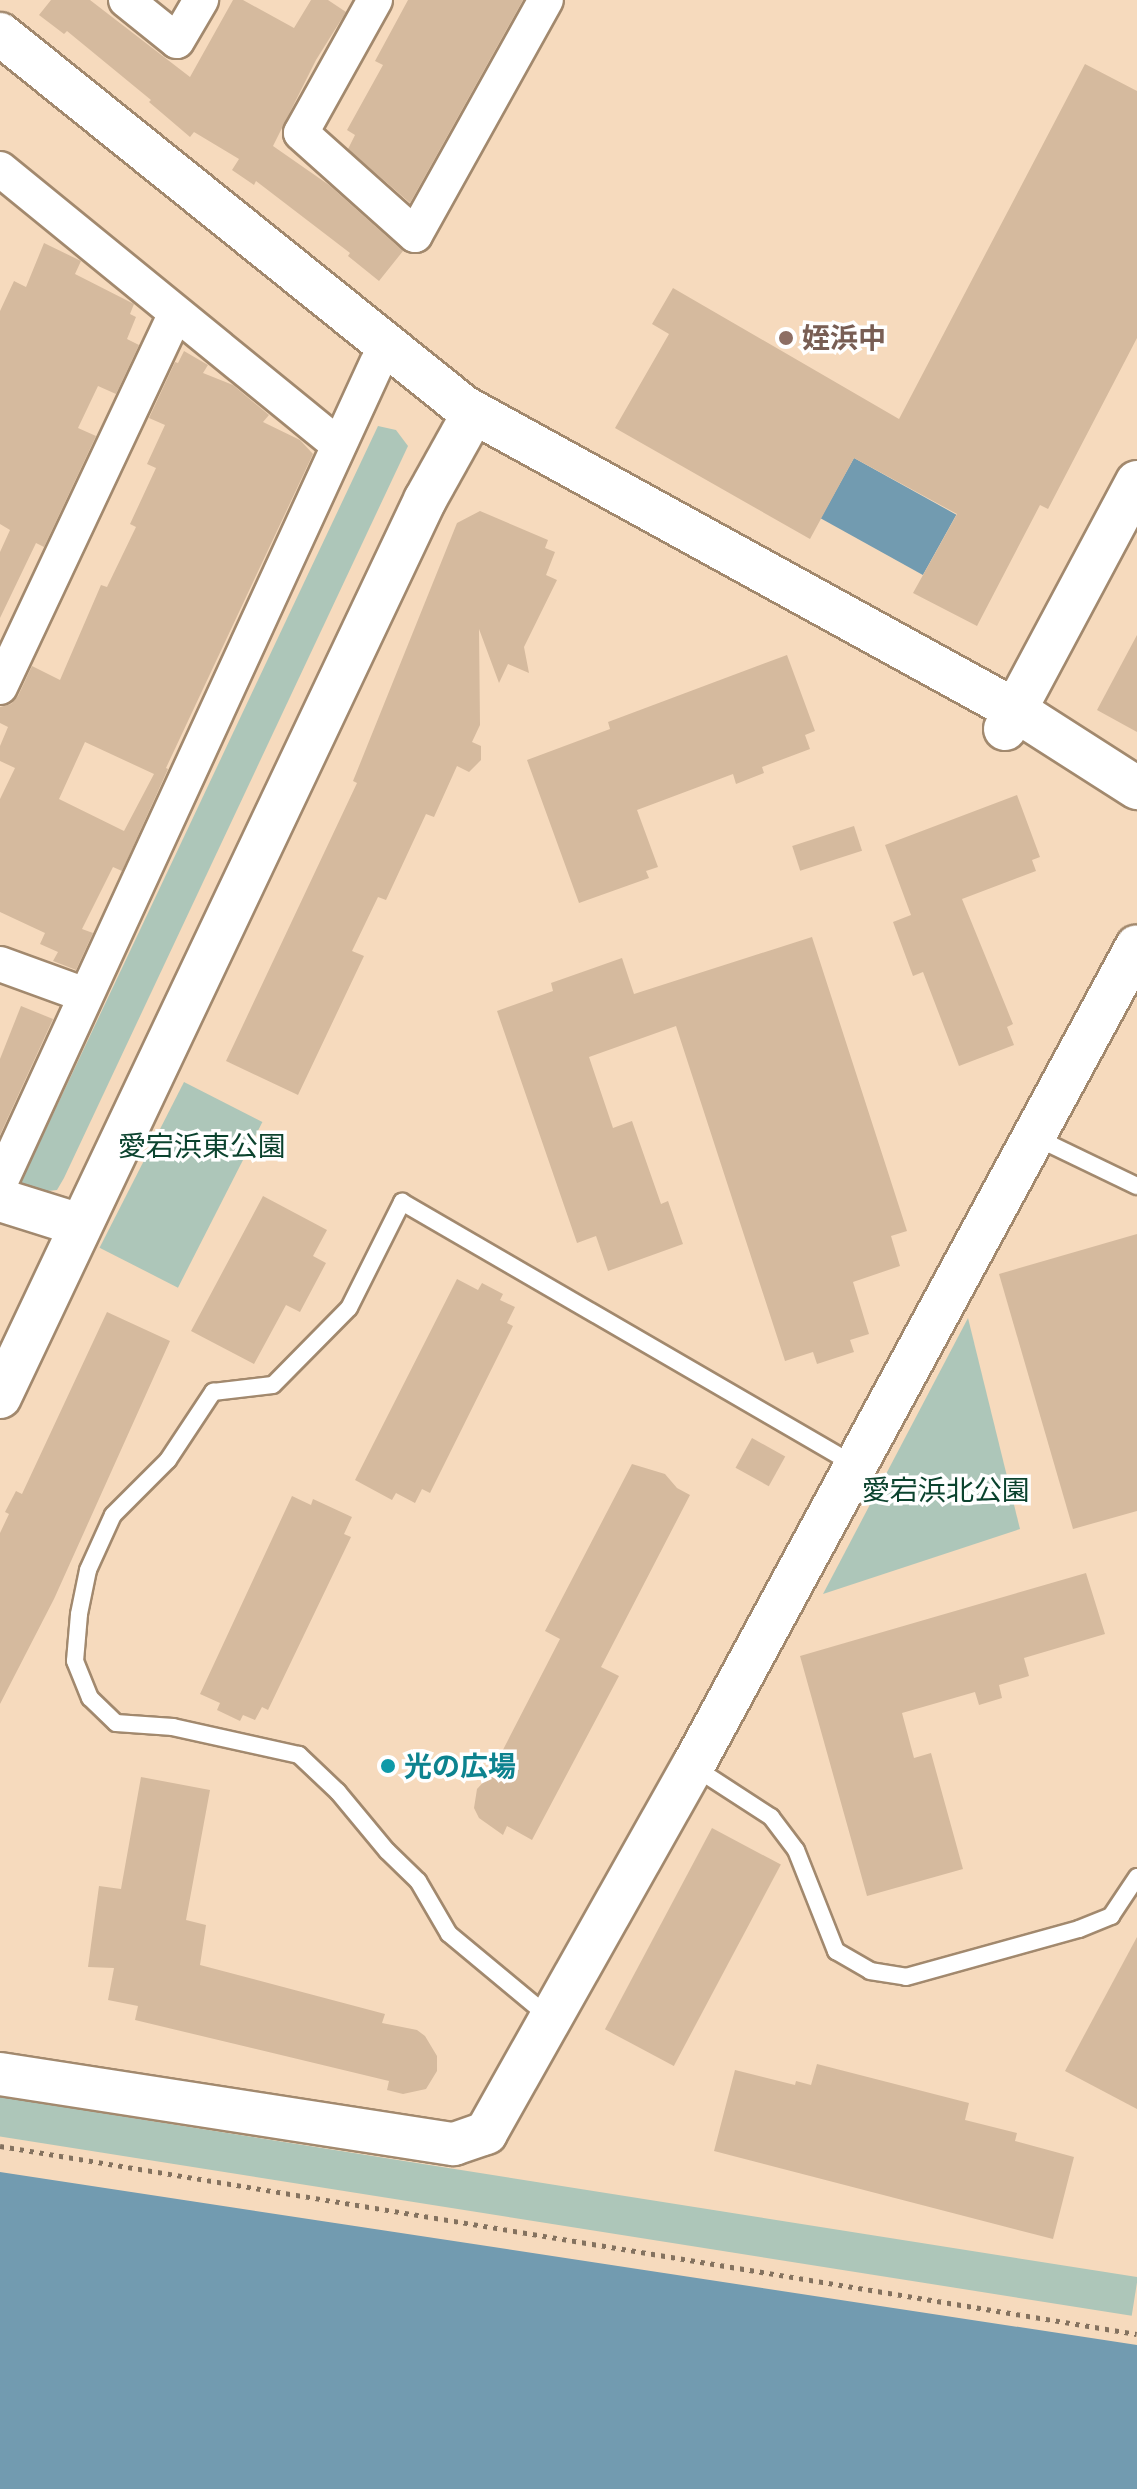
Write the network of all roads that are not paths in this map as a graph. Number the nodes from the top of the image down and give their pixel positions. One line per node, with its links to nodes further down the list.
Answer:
1 (126, 0): 2 (street)
2 (201, 0)
3 (375, 0): 4 (street)
4 (546, 0)
5 (0, 34): 14 (street)
6 (0, 58): 9 (street)
7 (2, 176): 8 (street)
8 (176, 313): 11 (street); 13 (street)
9 (377, 363): 10 (street); 11 (street)
10 (464, 430): 14 (street); 24 (street)
11 (338, 445): 19 (street)
12 (1137, 482): 14 (street)
13 (0, 687)
14 (1010, 719): 15 (street); 16 (street)
15 (1137, 788)
16 (1137, 796)
17 (1137, 946): 20 (street)
18 (0, 964): 19 (street)
19 (85, 995): 21 (street)
20 (1033, 1136): 22 (lane); 26 (street)
21 (0, 1183)
22 (1137, 1186)
23 (0, 1200): 24 (street)
24 (80, 1225): 25 (street)
25 (0, 1397)
26 (856, 1466): 27 (street); 29 (lane)
27 (693, 1766): 28 (lane); 29 (street)
28 (1137, 1877)
29 (550, 2018): 30 (street)
30 (0, 2074)

